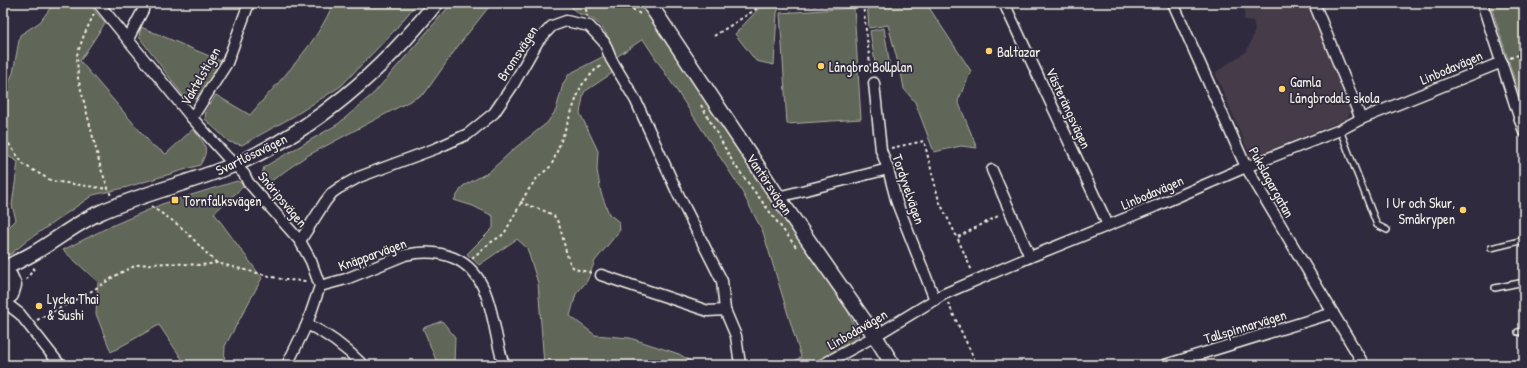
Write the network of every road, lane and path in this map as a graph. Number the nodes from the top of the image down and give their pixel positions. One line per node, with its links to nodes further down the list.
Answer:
1 (144, 3): 12 (street)
2 (249, 3): 17 (street, Vaktelstigen)
3 (436, 3): 23 (street, Svartlösavägen)
4 (649, 3): 28 (street, Vantörsvägen)
5 (863, 3): 11 (path); 16 (path)
6 (1004, 3): 33 (street, Västerängsvägen)
7 (1173, 3): 24 (street, Pukslagargatan)
8 (1314, 3): 18 (street)
9 (1482, 3): 15 (street)
10 (99, 4): 12 (street); 27 (path)
11 (714, 36)
12 (128, 39): 17 (street)
13 (1524, 53): 15 (path)
14 (611, 59): 30 (path); 37 (street, Bromsvägen); 51 (street, Bromsvägen)
15 (1502, 62): 18 (street, Linbodavägen); 20 (street)
16 (874, 83): 22 (street, Tordyvelvägen)
17 (192, 118): 23 (street)
18 (1362, 119): 19 (street, Linbodavägen)
19 (1340, 130): 24 (street, Linbodavägen); 34 (lane)
20 (1524, 132)
21 (3, 142): 27 (path)
22 (881, 150): 25 (street, Tordyvelvägen); 35 (path)
23 (235, 164): 29 (street, Svartlösavägen); 37 (street, Snöripsvägen)
24 (1246, 167): 33 (street, Linbodavägen); 52 (street, Pukslagargatan)
25 (888, 169): 28 (street); 50 (street, Tordyvelvägen)
26 (992, 170): 32 (street)
27 (108, 189): 31 (path)
28 (778, 197): 57 (street, Vantörsvägen)
29 (139, 198): 31 (street, Svartlösavägen); 40 (path)
30 (520, 202): 41 (path); 43 (path)
31 (115, 206): 42 (street, Svartlösavägen)
32 (1010, 210): 35 (path); 39 (street)
33 (1108, 225): 39 (street, Linbodavägen)
34 (1387, 230)
35 (957, 237): 44 (path)
36 (1524, 240): 38 (lane)
37 (300, 241): 46 (street, Snöripsvägen)
38 (1491, 248)
39 (1030, 257): 44 (street, Linbodavägen)
40 (217, 263): 46 (path); 54 (path)
41 (465, 264): 46 (street, Knäpparvägen); 61 (street, Knäpparvägen)
42 (6, 274): 49 (street)
43 (601, 275): 51 (street)
44 (976, 280): 48 (street, Linbodavägen)
45 (1524, 282): 47 (lane)
46 (320, 286): 53 (street)
47 (1496, 288)
48 (944, 294): 50 (street, Linbodavägen); 65 (path)
49 (6, 299): 54 (street)
50 (935, 300): 57 (street, Linbodavägen)
51 (725, 310): 62 (street, Bromsvägen)
52 (1333, 313): 66 (street, Tallspinnarvägen); 67 (street, Pukslagargatan)
53 (307, 324): 59 (street); 60 (street)
54 (28, 325): 58 (street)
55 (1524, 331): 56 (lane)
56 (1518, 332)
57 (875, 336): 63 (street, Linbodavägen); 64 (street, Vantörsvägen)
58 (60, 365)
59 (287, 365)
60 (363, 365)
61 (504, 365)
62 (740, 365)
63 (822, 365)
64 (892, 365)
65 (977, 365)
66 (1165, 365)
67 (1364, 365)

